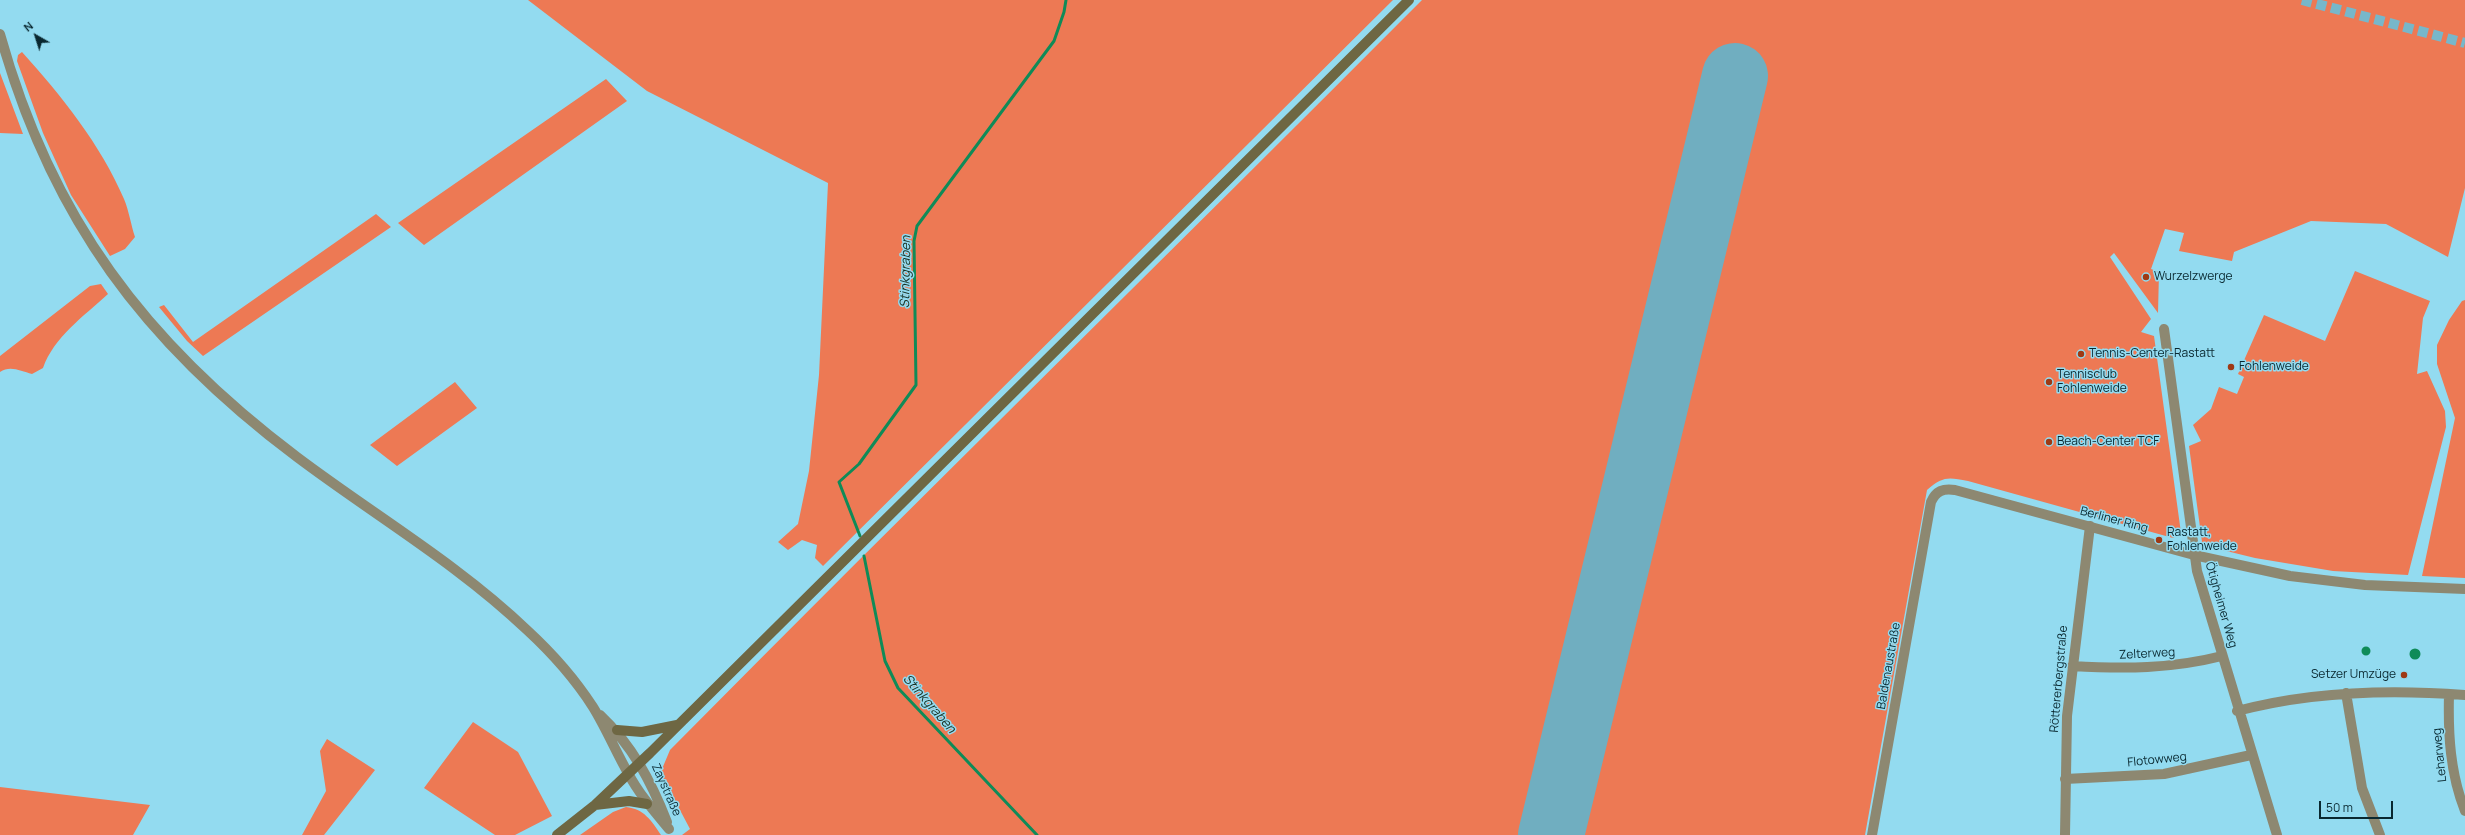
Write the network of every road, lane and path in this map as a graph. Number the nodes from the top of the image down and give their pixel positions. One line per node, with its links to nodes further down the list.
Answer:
1 (1409, 0): 15 (main road)
2 (0, 34): 13 (street)
3 (2164, 329): 6 (street, Ötigheimer Weg)
4 (1931, 502): 5 (street, Berliner Ring); 26 (street, Baldenaustraße)
5 (2090, 526): 6 (street, Berliner Ring); 9 (street, Röttererbergstraße)
6 (2194, 555): 7 (street, Berliner Ring); 8 (street, Ötigheimer Weg)
7 (2465, 589)
8 (2222, 656): 9 (street, Zelterweg); 14 (street, Ötigheimer Weg)
9 (2072, 666): 20 (street, Röttererbergstraße)
10 (2346, 693): 11 (street); 14 (street); 29 (street)
11 (2449, 694): 12 (street); 23 (street, Leharweg)
12 (2465, 695)
13 (593, 708): 16 (street, Zaystraße); 19 (street, Zaystraße)
14 (2237, 711): 17 (street, Ötigheimer Weg)
15 (677, 725): 16 (main road); 18 (main road)
16 (616, 730): 18 (street, Zaystraße)
17 (2251, 755): 20 (street, Flotowweg); 28 (street, Ötigheimer Weg)
18 (640, 763): 19 (main road); 24 (street, Zaystraße)
19 (628, 774): 21 (street, Zaystraße); 22 (main road)
20 (2065, 779): 27 (street, Röttererbergstraße)
21 (647, 804): 22 (main road); 24 (street, Zaystraße)
22 (595, 805): 25 (main road)
23 (2465, 811)
24 (671, 832)
25 (556, 835)
26 (1872, 835)
27 (2065, 835)
28 (2276, 835)
29 (2380, 835)

